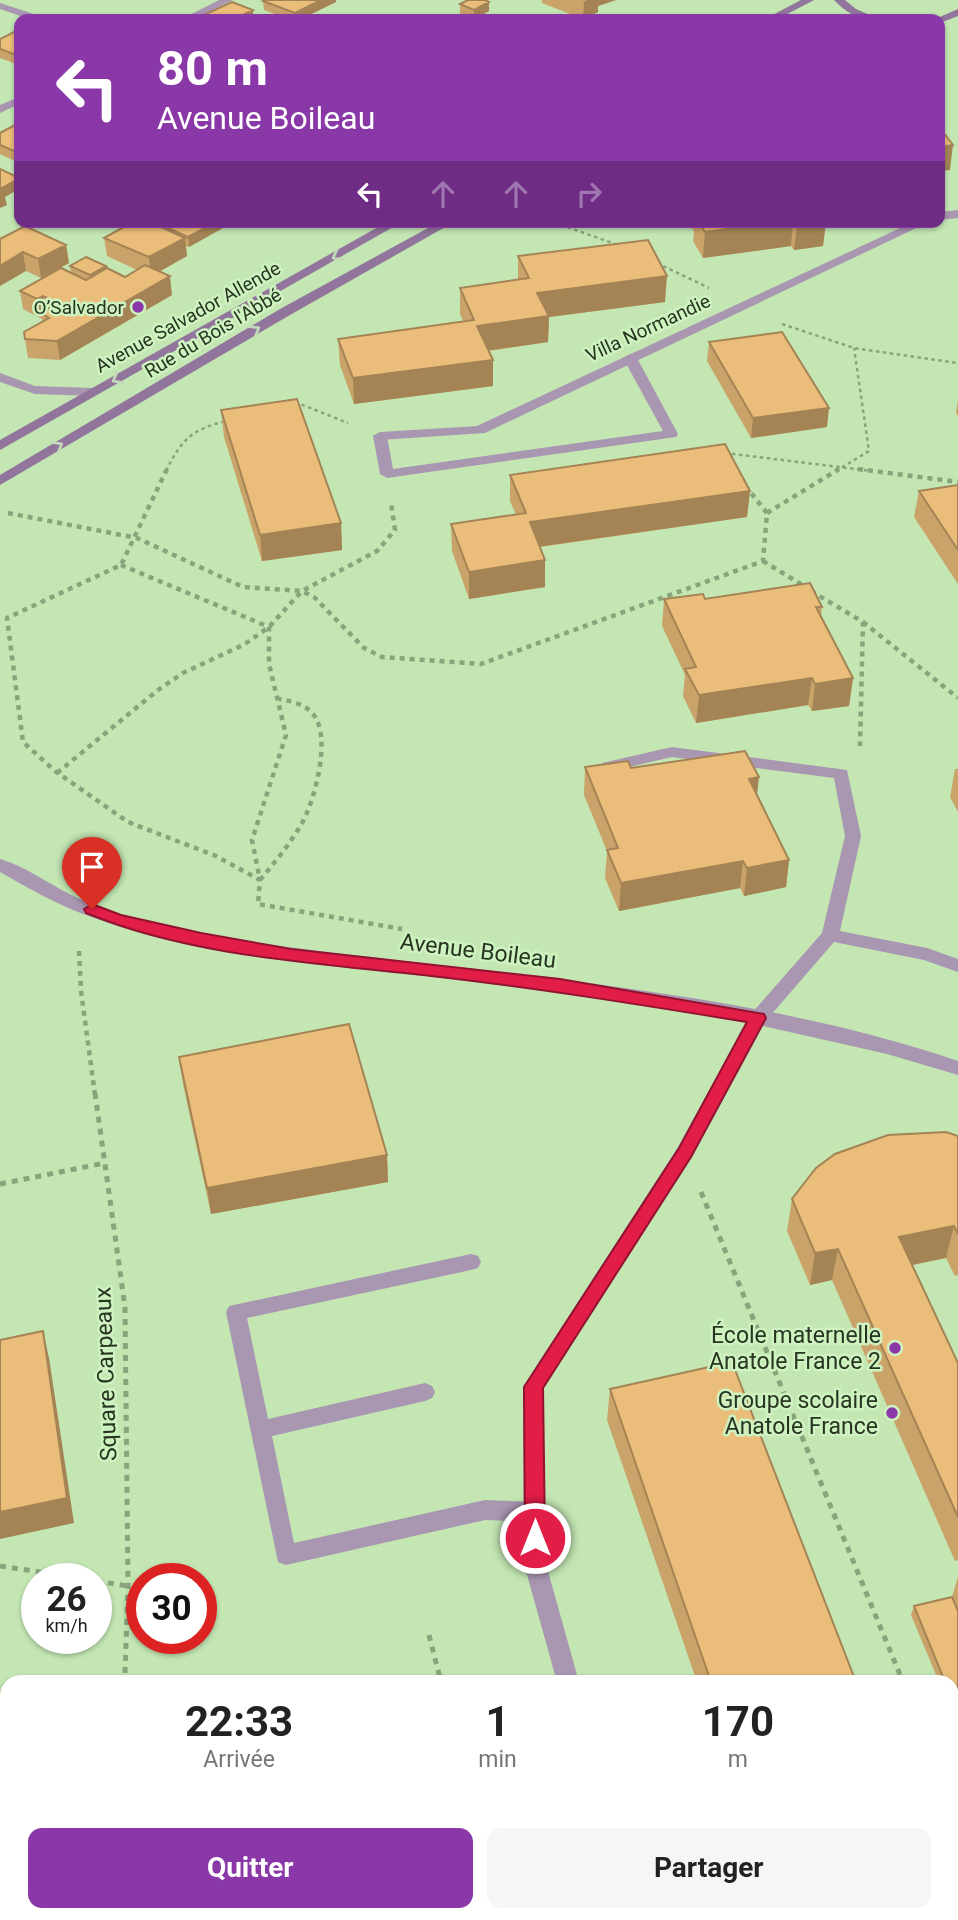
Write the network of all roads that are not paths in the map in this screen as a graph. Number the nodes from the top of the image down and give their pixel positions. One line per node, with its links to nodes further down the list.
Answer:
1 (229, 0): 6 (street)
2 (809, 0): 7 (main road)
3 (839, 0): 8 (main road)
4 (0, 6): 5 (street)
5 (24, 14)
6 (198, 14)
7 (780, 14)
8 (857, 14)
9 (385, 228): 14 (main road, Avenue Salvador Allende, one-way to 14)
10 (437, 228): 16 (main road, Rue du Bois l'Abbé, one-way to 10)
11 (910, 228): 12 (street, Villa Normandie)
12 (629, 358): 12 (street, Villa Normandie)
13 (0, 376): 14 (street)
14 (93, 393): 15 (main road, Avenue Salvador Allende)
15 (0, 446)
16 (0, 481)
17 (590, 771): 19 (street)
18 (0, 865): 21 (street, Avenue Boileau)
19 (830, 934): 20 (street); 21 (street)
20 (958, 966)
21 (758, 1018): 22 (street, Avenue Boileau); 26 (street)
22 (958, 1068)
23 (471, 1262): 25 (street)
24 (425, 1392): 25 (street)
25 (260, 1430): 26 (street)
26 (535, 1512): 27 (street)
27 (566, 1675)

